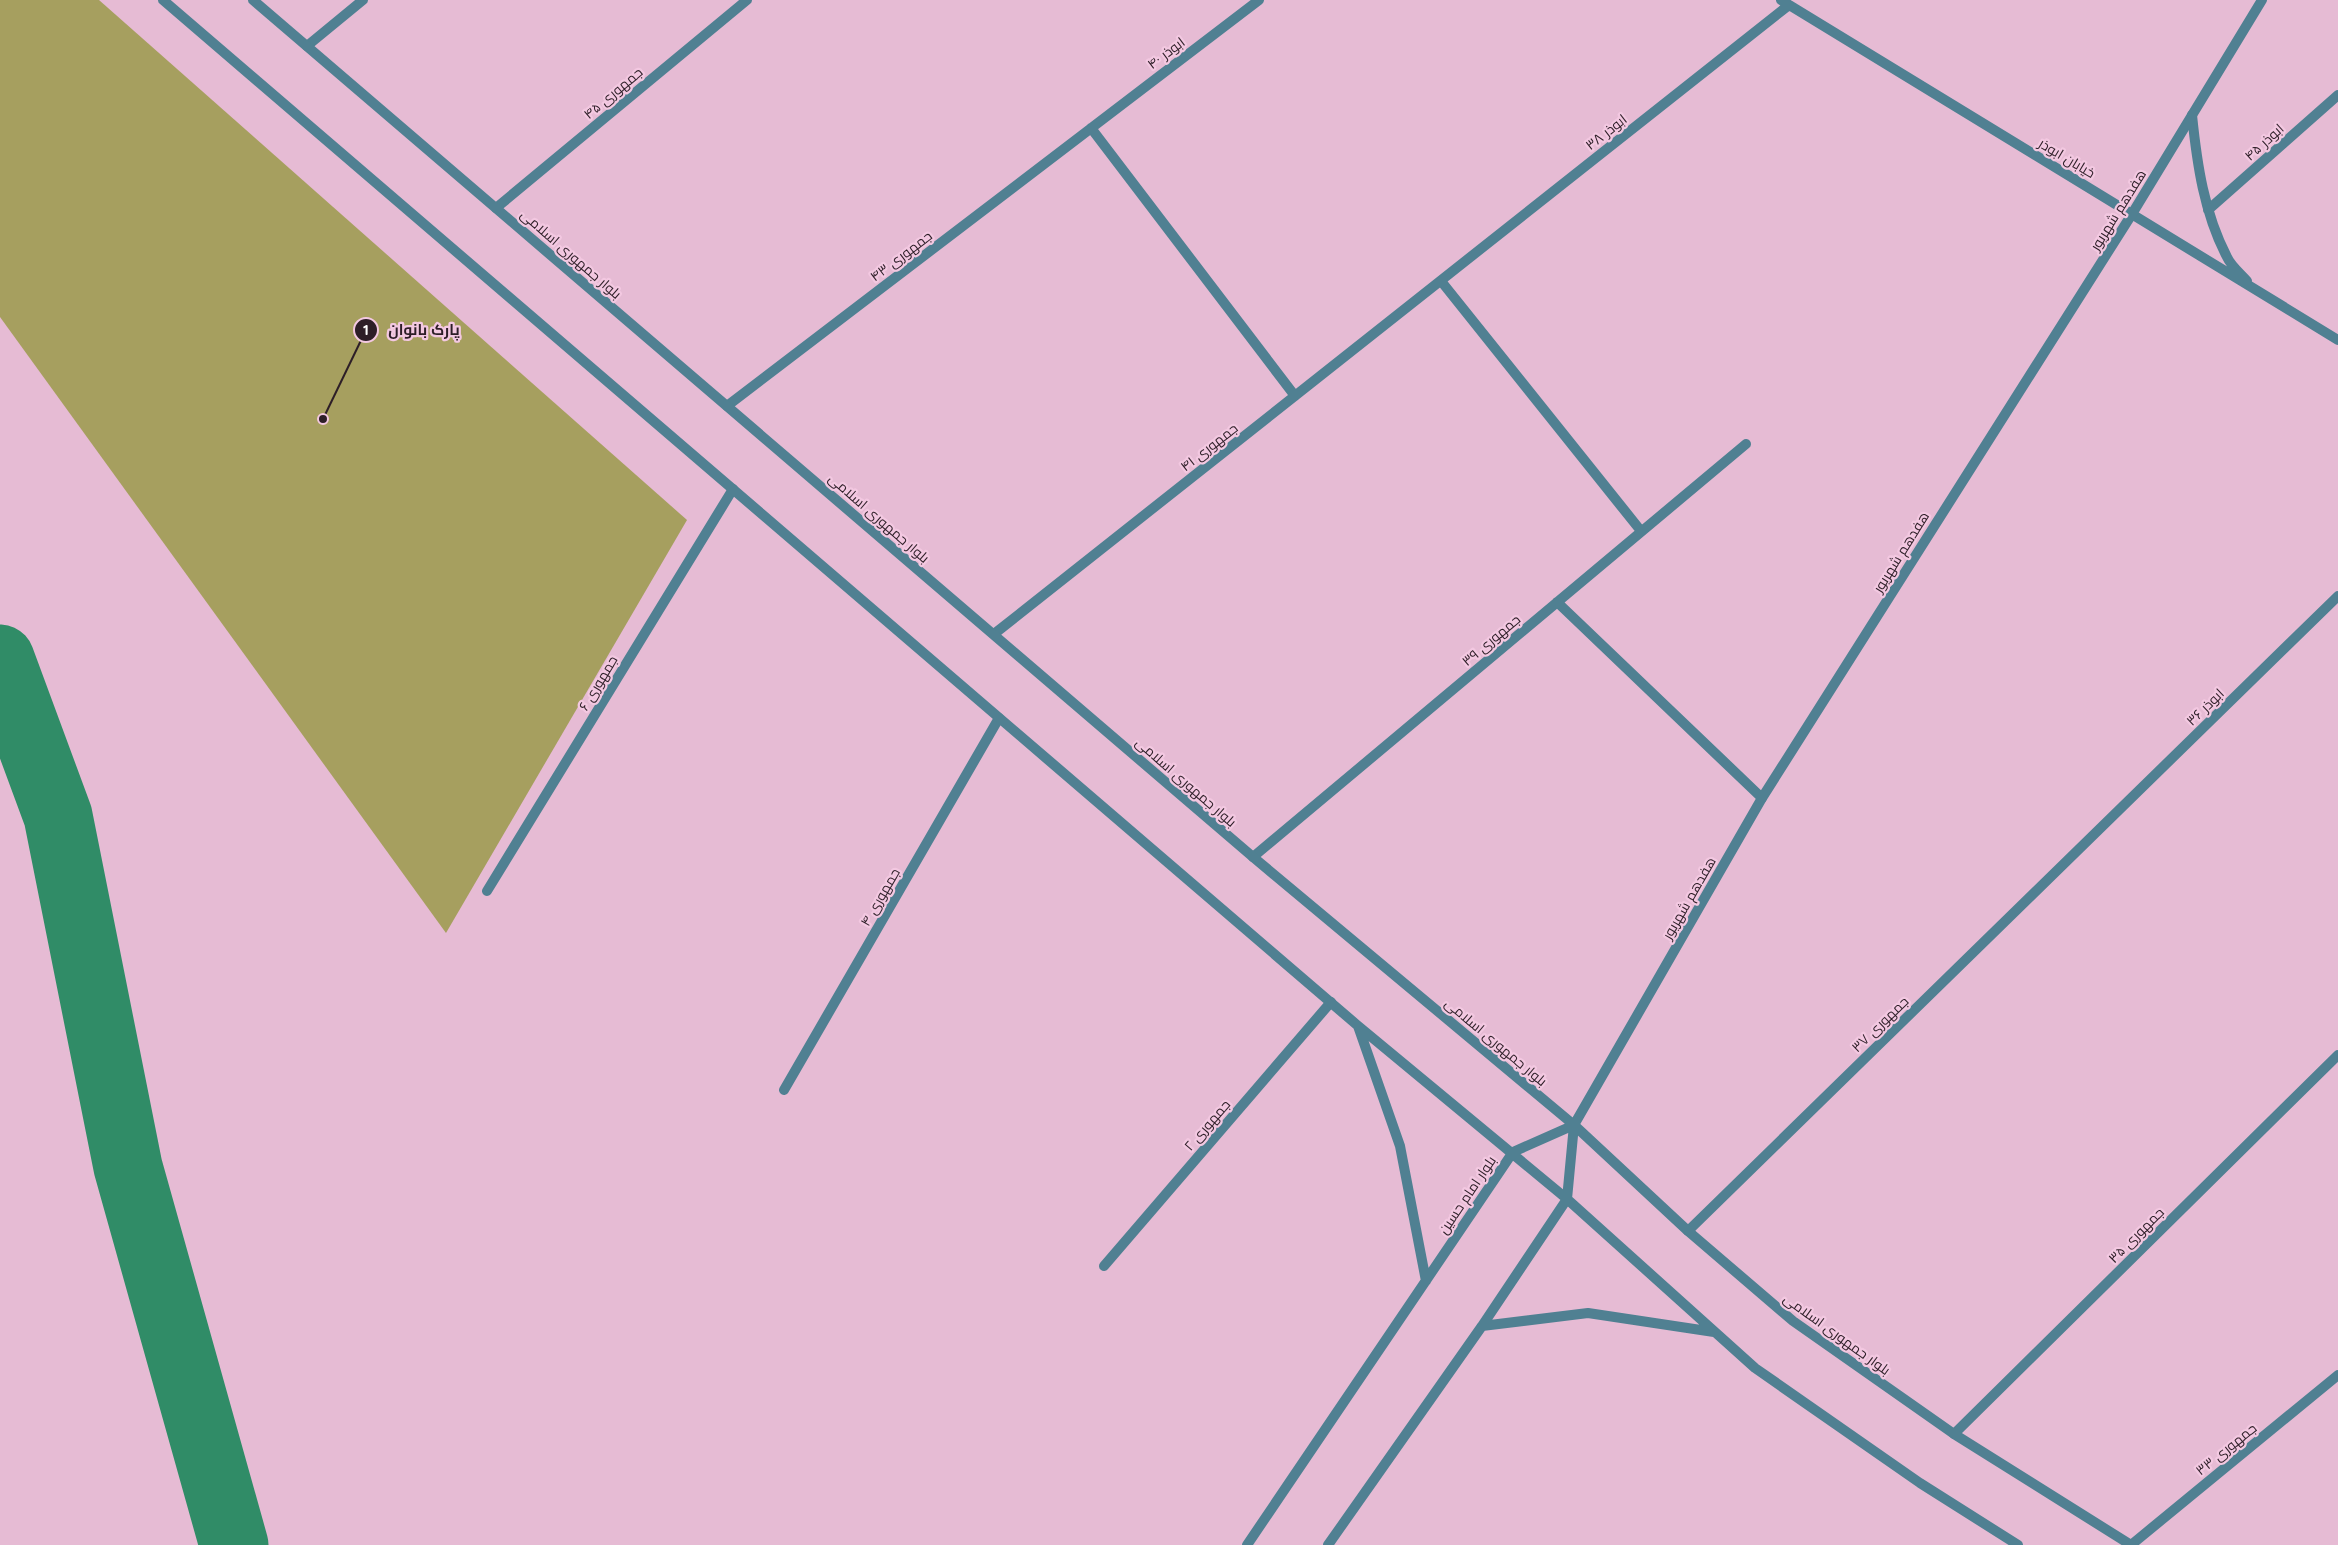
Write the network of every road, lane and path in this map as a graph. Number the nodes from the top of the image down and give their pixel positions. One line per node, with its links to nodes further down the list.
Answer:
1 (163, 0): 21 (street)
2 (253, 0): 8 (street, بلوار جمهوری اسلامی)
3 (363, 0): 8 (street)
4 (747, 0): 12 (street, جمهوری ۴۵)
5 (1259, 0): 11 (street, ابوذر ۴۰)
6 (2262, 0): 10 (street, هفدهم شهریور)
7 (1785, 2): 14 (street, خیابان ابوذر); 15 (street, ابوذر ۳۸)
8 (307, 46): 12 (street, بلوار جمهوری اسلامی)
9 (2338, 95): 13 (street, ابوذر ۴۵)
10 (2192, 115): 13 (street); 14 (street, هفدهم شهریور)
11 (1091, 128): 18 (street); 19 (street, جمهوری ۴۳)
12 (496, 208): 19 (street, بلوار جمهوری اسلامی)
13 (2208, 210): 16 (street)
14 (2132, 214): 16 (street, خیابان ابوذر); 27 (street, هفدهم شهریور)
15 (1441, 281): 18 (street, جمهوری ۴۱); 22 (street)
16 (2254, 289): 17 (street, خیابان ابوذر)
17 (2338, 340)
18 (1295, 396): 25 (street, جمهوری ۴۱)
19 (727, 406): 25 (street, بلوار جمهوری اسلامی)
20 (1746, 444): 22 (street, جمهوری ۳۹)
21 (732, 489): 26 (street); 30 (street, جمهوری ۶)
22 (1641, 531): 24 (street, جمهوری ۳۹)
23 (2338, 596): 28 (street, ابوذر ۳۶)
24 (1557, 602): 27 (street); 29 (street, جمهوری ۳۹)
25 (994, 634): 29 (street, بلوار جمهوری اسلامی)
26 (999, 718): 31 (street); 34 (street, جمهوری ۴)
27 (1762, 798): 35 (street, هفدهم شهریور)
28 (2092, 838): 38 (street, جمهوری ۳۷)
29 (1253, 857): 35 (street, بلوار جمهوری اسلامی)
30 (486, 891)
31 (1331, 1002): 32 (street); 39 (street, جمهوری ۲)
32 (1357, 1025): 36 (street); 40 (street)
33 (2338, 1055): 44 (street, جمهوری ۳۵)
34 (784, 1090)
35 (1574, 1126): 36 (street, بلوار امام حسین); 37 (street); 38 (street, بلوار جمهوری اسلامی)
36 (1513, 1152): 37 (street); 40 (street, بلوار امام حسین)
37 (1567, 1199): 41 (street); 42 (street)
38 (1688, 1231): 44 (street, بلوار جمهوری اسلامی)
39 (1104, 1266)
40 (1426, 1281): 45 (street, بلوار امام حسین)
41 (1482, 1326): 42 (street); 46 (street)
42 (1714, 1332): 47 (street)
43 (2338, 1375): 48 (street, جمهوری ۳۳)
44 (1954, 1434): 48 (street, بلوار جمهوری اسلامی)
45 (1247, 1545)
46 (1328, 1545)
47 (2018, 1545)
48 (2131, 1545)

